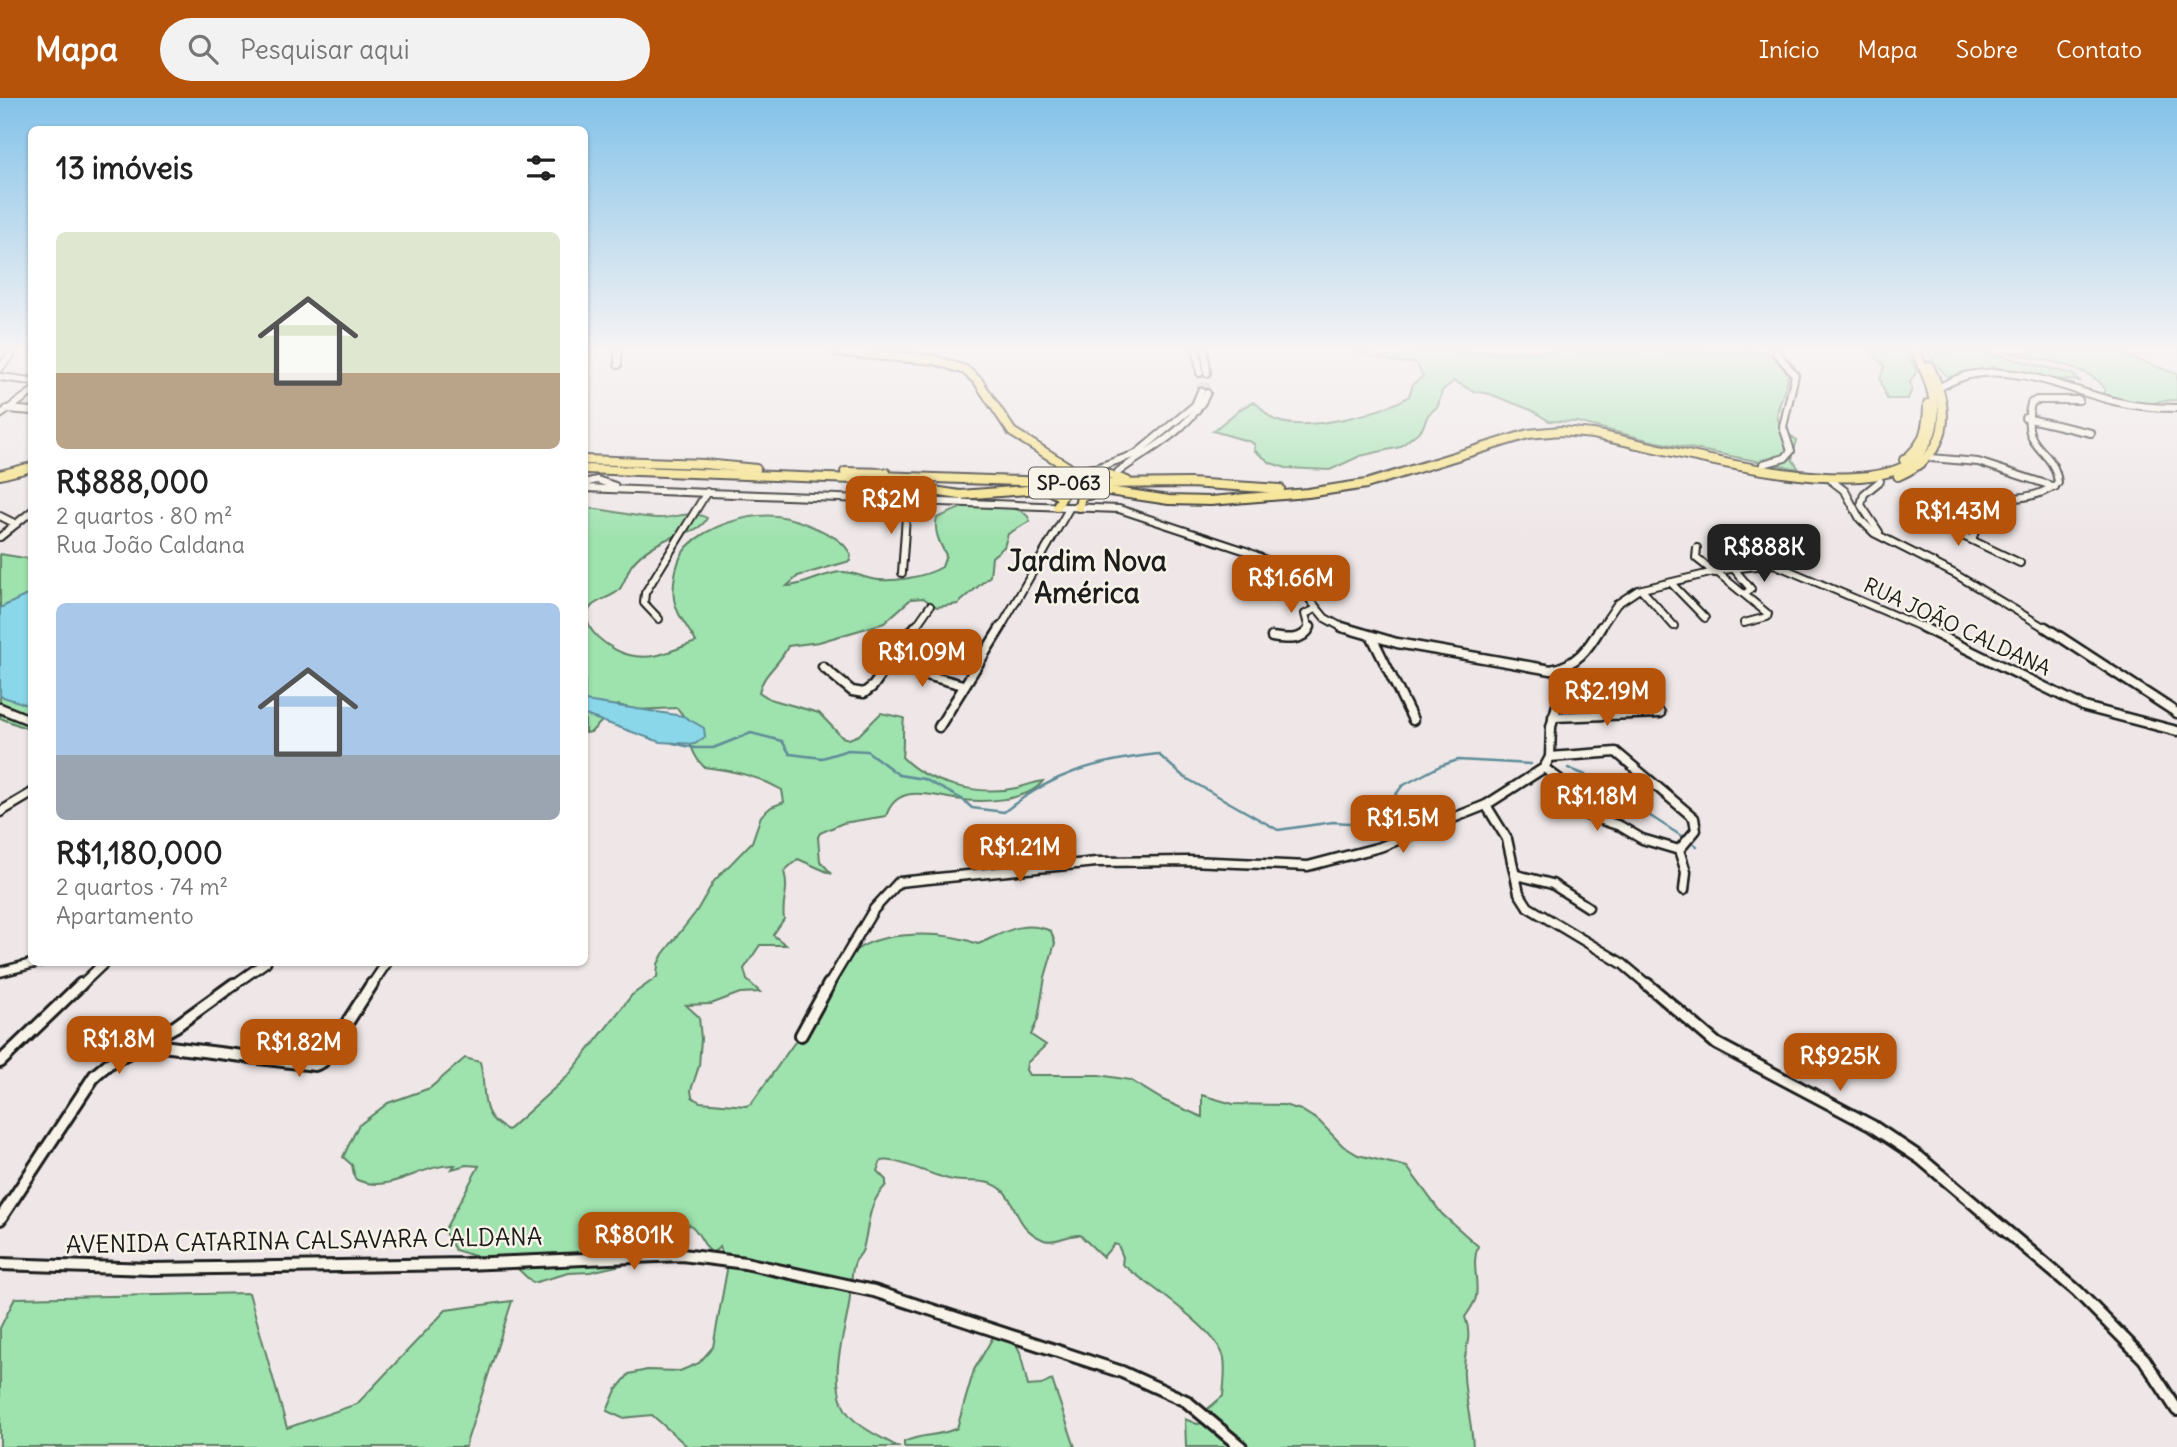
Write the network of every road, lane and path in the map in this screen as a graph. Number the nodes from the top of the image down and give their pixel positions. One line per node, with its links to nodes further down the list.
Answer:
1 (999, 415): 15 (main road)
2 (1183, 415): 19 (street)
3 (1193, 415): 24 (street)
4 (1786, 415): 18 (street)
5 (1927, 415): 18 (main road, SP-063)
6 (1932, 415): 12 (main road, SP-063)
7 (1942, 415): 11 (main road, SP-063)
8 (2026, 415): 9 (street)
9 (2025, 418): 10 (street); 28 (street)
10 (2091, 433)
11 (1938, 446): 13 (main road, SP-063); 14 (street)
12 (1667, 449): 25 (main road, SP-063); 32 (main road, SP-063)
13 (1931, 458): 14 (street); 26 (main road, SP-063)
14 (1959, 459): 28 (street)
15 (1056, 461): 19 (main road); 21 (main road)
16 (588, 464): 23 (main road, SP-063)
17 (588, 464): 30 (main road, SP-063)
18 (1763, 464): 27 (main road, SP-063)
19 (1093, 469): 21 (main road); 24 (main road)
20 (28, 471): 22 (main road)
21 (1069, 475): 23 (main road)
22 (0, 478)
23 (1010, 478): 27 (main road, SP-063); 30 (main road)
24 (1116, 478): 27 (main road)
25 (1832, 481): 26 (main road, SP-063); 41 (street)
26 (1880, 481): 41 (street)
27 (1136, 484): 32 (main road)
28 (2055, 487): 42 (street)
29 (588, 488): 31 (street)
30 (1028, 489): 32 (main road, SP-063); 34 (main road)
31 (707, 492): 33 (street); 54 (street)
32 (1162, 499): 35 (main road)
33 (907, 502): 34 (street); 46 (street)
34 (1057, 506): 35 (street)
35 (1075, 507): 52 (street); 62 (street)
36 (1908, 510): 42 (street)
37 (28, 514): 39 (street)
38 (0, 516): 39 (street)
39 (16, 524): 40 (street)
40 (0, 537)
41 (1883, 537): 65 (street)
42 (1972, 539): 44 (street)
43 (1697, 548): 47 (street)
44 (2020, 563)
45 (1734, 569): 47 (street, RUA JOÃO CALDANA); 50 (street); 70 (street, RUA JOÃO CALDANA)
46 (902, 573)
47 (1716, 573): 48 (street, RUA JOÃO CALDANA); 50 (street)
48 (1671, 583): 49 (street, RUA JOÃO CALDANA); 53 (street)
49 (1642, 590): 56 (street); 61 (street, RUA JOÃO CALDANA)
50 (1745, 594): 55 (street)
51 (930, 606): 59 (street)
52 (1316, 609): 57 (street); 58 (street)
53 (1704, 618)
54 (659, 619)
55 (1744, 623)
56 (1674, 626)
57 (1272, 637)
58 (1372, 638): 61 (street); 68 (street)
59 (889, 665): 60 (street); 62 (street)
60 (823, 667)
61 (1558, 670): 66 (street)
62 (963, 685): 69 (street)
63 (0, 708): 67 (street)
64 (1660, 713): 66 (street)
65 (2177, 713)
66 (1553, 717): 71 (street)
67 (28, 719)
68 (1413, 720)
69 (939, 727)
70 (2177, 731)
71 (1550, 757): 72 (street); 76 (street)
72 (1544, 768): 74 (street); 76 (street)
73 (28, 795): 75 (street)
74 (1486, 805): 77 (street); 85 (street)
75 (0, 812)
76 (1679, 850): 78 (street)
77 (1517, 875): 79 (street); 90 (street)
78 (1684, 890)
79 (1588, 907)
80 (28, 965): 84 (street)
81 (101, 966): 87 (street)
82 (260, 966): 86 (street)
83 (384, 966): 86 (street)
84 (1, 971)
85 (801, 1035)
86 (146, 1045): 88 (street)
87 (0, 1062)
88 (0, 1219)
89 (0, 1264): 91 (street, AVENIDA CATARINA CALSAVARA CALDANA)
90 (2177, 1410)
91 (1241, 1447)

